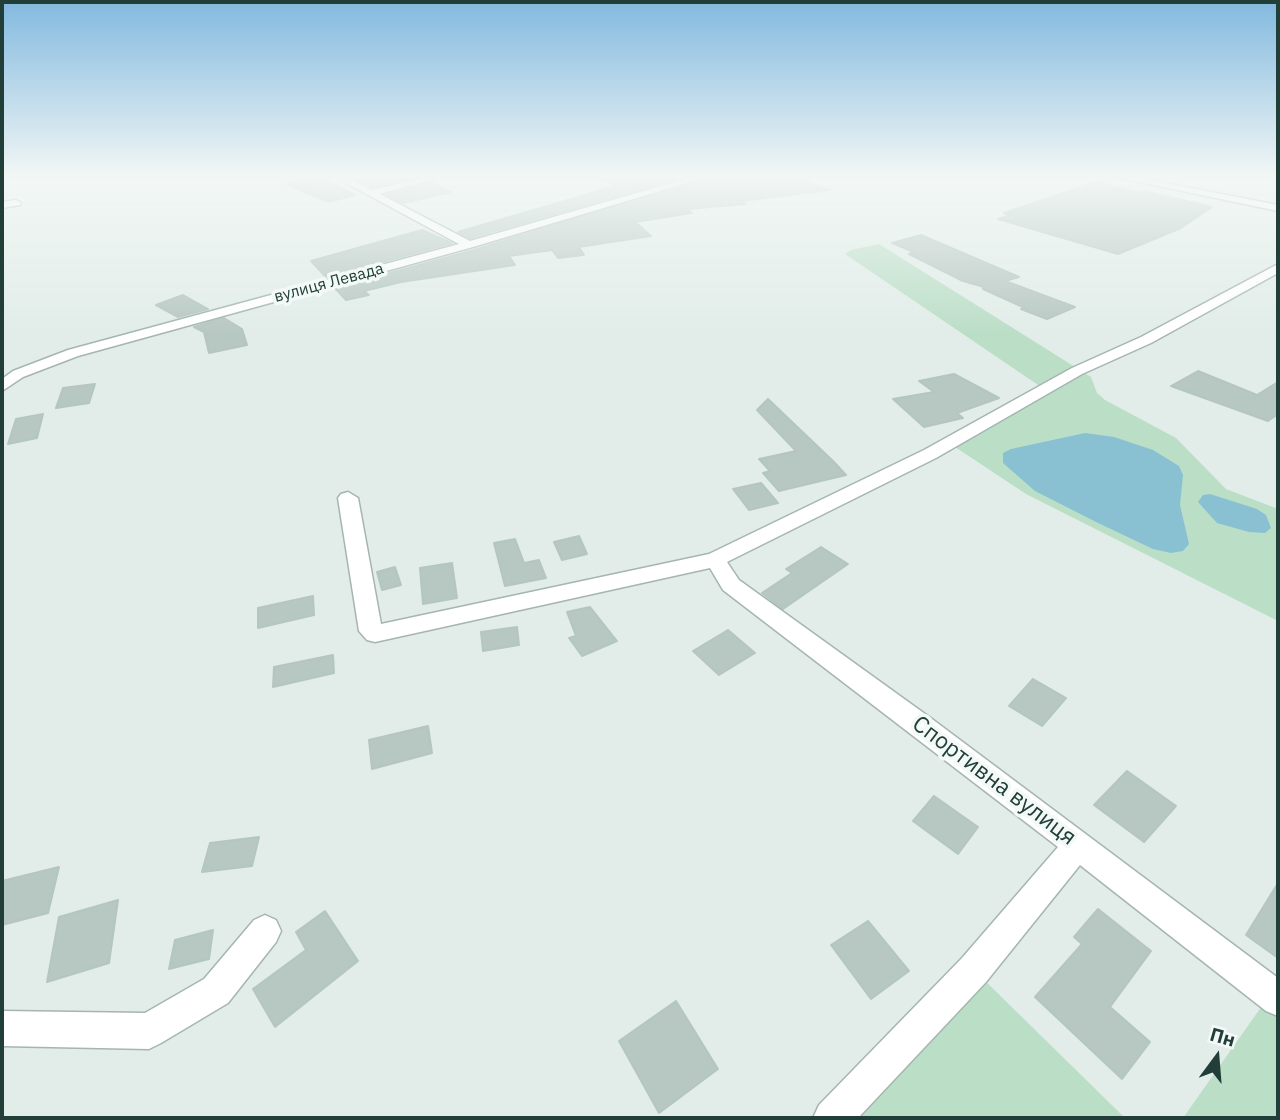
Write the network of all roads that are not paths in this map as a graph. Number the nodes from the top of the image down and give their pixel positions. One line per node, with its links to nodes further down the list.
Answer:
1 (440, 229): 3 (street)
2 (523, 229): 3 (street, вулиця Левада)
3 (469, 245): 6 (street, вулиця Левада)
4 (1278, 268): 9 (street)
5 (2, 368): 6 (street)
6 (18, 374): 7 (street, вулиця Левада)
7 (2, 386)
8 (348, 498): 9 (street)
9 (715, 559): 10 (street, Спортивна вулиця)
10 (1078, 845): 12 (street, Спортивна вулиця); 14 (street)
11 (265, 931): 13 (street)
12 (1278, 999)
13 (2, 1029)
14 (832, 1118)

